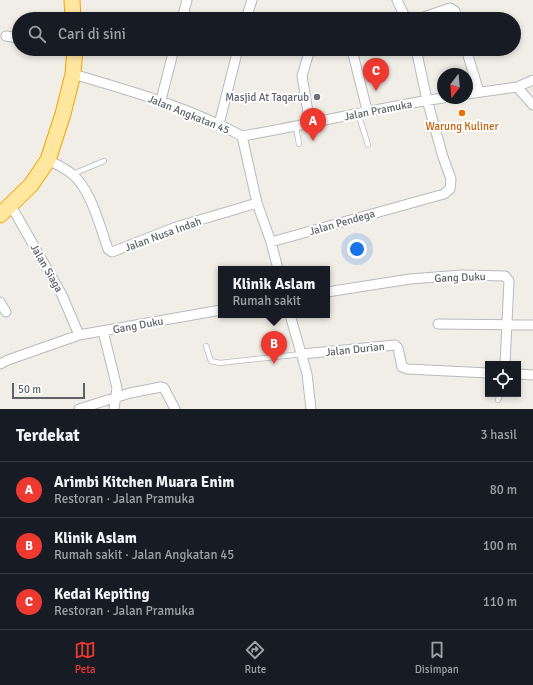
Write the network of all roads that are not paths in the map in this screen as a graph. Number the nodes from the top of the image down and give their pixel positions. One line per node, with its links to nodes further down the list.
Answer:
1 (72, 0): 5 (highway)
2 (187, 0): 6 (street)
3 (252, 0): 7 (street)
4 (396, 0): 8 (street)
5 (73, 12)
6 (184, 12)
7 (248, 12)
8 (402, 12)
9 (438, 12): 10 (street)
10 (455, 12)
11 (6, 36): 12 (street)
12 (12, 37)
13 (74, 56): 20 (highway)
14 (171, 56): 26 (street)
15 (236, 56): 30 (street)
16 (308, 56): 31 (street)
17 (353, 56): 29 (street)
18 (418, 56): 27 (street)
19 (468, 56): 23 (street)
20 (74, 74): 26 (street, Jalan Angkatan 45); 36 (highway)
21 (533, 80): 22 (street)
22 (517, 87): 23 (street); 28 (street)
23 (479, 92): 24 (street)
24 (473, 93)
25 (437, 99): 27 (street, Jalan Pramuka)
26 (161, 100): 30 (street, Jalan Angkatan 45)
27 (427, 100): 29 (street, Jalan Pramuka); 41 (street, Jalan Pendega)
28 (533, 105)
29 (363, 112): 31 (street, Jalan Pramuka); 35 (lane)
30 (219, 124): 33 (street, Jalan Angkatan 45)
31 (310, 124): 32 (street, Jalan Pramuka)
32 (296, 127): 33 (street, Jalan Pramuka); 34 (lane)
33 (242, 136): 39 (street, Jalan Angkatan 45)
34 (299, 144)
35 (368, 145)
36 (48, 160): 38 (street, Jalan Nusa Indah); 40 (highway)
37 (104, 161): 38 (lane)
38 (73, 174): 39 (street, Jalan Nusa Indah)
39 (257, 203): 41 (street, Jalan Angkatan 45)
40 (3, 212): 52 (street, Jalan Siaga)
41 (271, 242): 42 (street, Jalan Angkatan 45)
42 (277, 266)
43 (330, 292): 49 (street, Gang Duku)
44 (0, 302): 46 (street)
45 (218, 311): 51 (street, Gang Duku)
46 (6, 312)
47 (291, 318): 54 (street)
48 (438, 324): 49 (street)
49 (508, 324): 50 (street); 55 (street, Gang Duku)
50 (533, 325)
51 (103, 331): 52 (street, Gang Duku); 60 (street)
52 (79, 335): 56 (street, Gang Duku)
53 (206, 346): 54 (lane)
54 (302, 354): 57 (street, Jalan Durian); 66 (street)
55 (505, 361)
56 (0, 364)
57 (485, 373)
58 (521, 374): 59 (street)
59 (533, 374)
60 (116, 397): 63 (street); 64 (street); 65 (street)
61 (499, 397): 62 (lane)
62 (498, 400)
63 (79, 409)
64 (114, 409)
65 (175, 409)
66 (312, 409)

